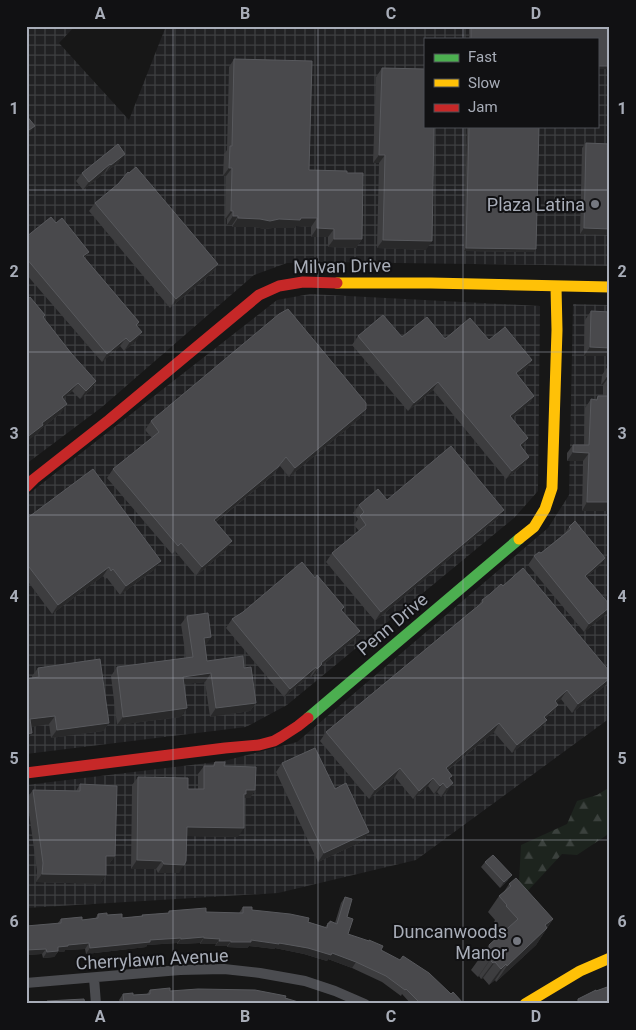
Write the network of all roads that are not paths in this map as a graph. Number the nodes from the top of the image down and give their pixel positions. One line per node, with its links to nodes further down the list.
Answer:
1 (556, 286): 2 (street, Milvan Drive); 3 (street, Milvan Drive); 4 (street, Penn Drive)
2 (610, 287)
3 (26, 487)
4 (26, 773)
5 (610, 958): 10 (street)
6 (94, 978): 7 (street, Cherrylawn Avenue); 8 (street); 9 (street, Cherrylawn Avenue)
7 (26, 983)
8 (96, 1004)
9 (365, 1004)
10 (525, 1004)

